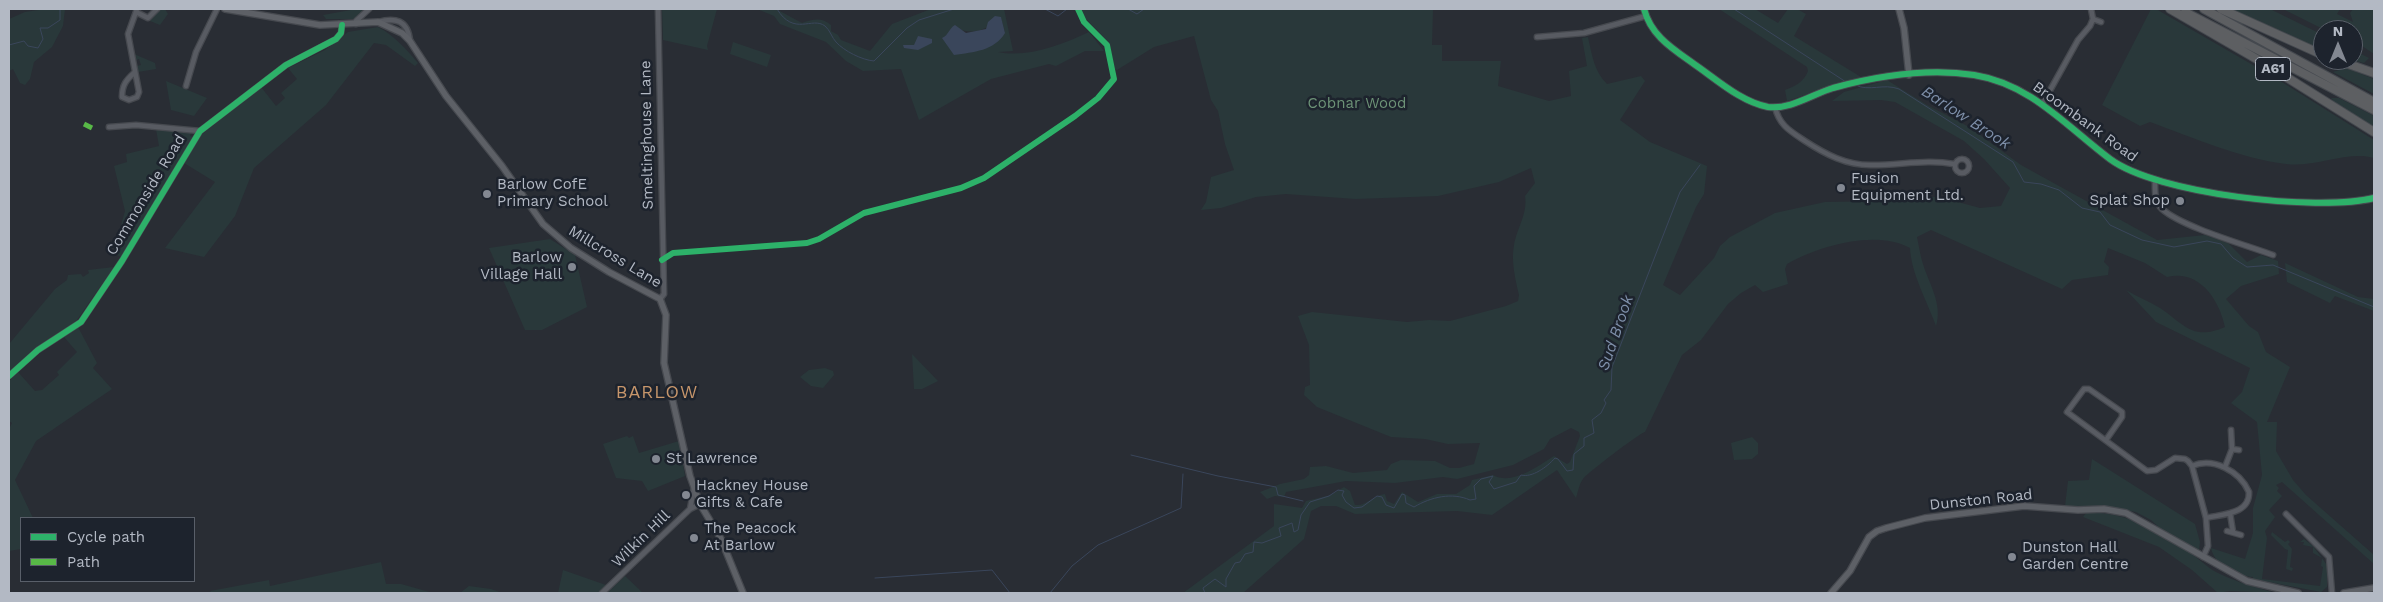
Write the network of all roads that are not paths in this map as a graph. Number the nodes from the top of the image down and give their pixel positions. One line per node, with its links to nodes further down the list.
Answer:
1 (157, 9): 13 (street)
2 (217, 9): 24 (street)
3 (225, 9): 14 (main road)
4 (369, 9): 18 (street)
5 (658, 9): 36 (street, Smeltinghouse Lane)
6 (1644, 9): 15 (main road)
7 (1899, 9): 23 (main road)
8 (2091, 9): 16 (street)
9 (2170, 9): 31 (highway, A61)
10 (2178, 9): 28 (highway, A61)
11 (2204, 9): 25 (highway, A61)
12 (2221, 9): 21 (highway, A61)
13 (137, 10): 22 (street)
14 (265, 11): 19 (main road)
15 (1646, 16): 20 (street); 27 (main road)
16 (2093, 19): 17 (street); 26 (street)
17 (2101, 22)
18 (356, 24): 19 (main road); 36 (main road, Millcross Lane)
19 (342, 25): 30 (street, Commonside Road)
20 (1537, 37)
21 (2313, 50)
22 (135, 72): 22 (street)
23 (1909, 75): 26 (main road, Broombank Road); 27 (main road, Broombank Road)
24 (186, 86)
25 (2374, 102)
26 (2043, 103): 33 (main road, Broombank Road)
27 (1775, 108): 32 (street)
28 (2374, 110)
29 (109, 127): 30 (street)
30 (200, 131): 37 (street, Commonside Road)
31 (2374, 132)
32 (1954, 164)
33 (2155, 180): 34 (main road, Broombank Road); 35 (street)
34 (2374, 198)
35 (2273, 255)
36 (660, 299): 44 (main road)
37 (9, 376)
38 (2231, 430): 40 (street)
39 (2106, 440): 39 (street); 42 (street)
40 (2232, 449): 41 (street); 43 (street)
41 (2239, 450)
42 (2192, 466): 43 (street); 49 (street)
43 (2225, 467): 47 (street)
44 (694, 488): 45 (main road); 46 (street)
45 (700, 504): 46 (street, Wilkin Hill); 56 (main road)
46 (690, 509): 55 (street, Wilkin Hill)
47 (2230, 513): 49 (street); 51 (street)
48 (2286, 514): 59 (street)
49 (2206, 518): 53 (street)
50 (2227, 531): 51 (street)
51 (2233, 532): 52 (street)
52 (2241, 535)
53 (2203, 557): 57 (main road, Dunston Road); 58 (main road, Dunston Road)
54 (2374, 588): 60 (main road)
55 (602, 593)
56 (743, 593)
57 (1830, 593)
58 (2298, 593)
59 (2332, 593)
60 (2344, 593)

